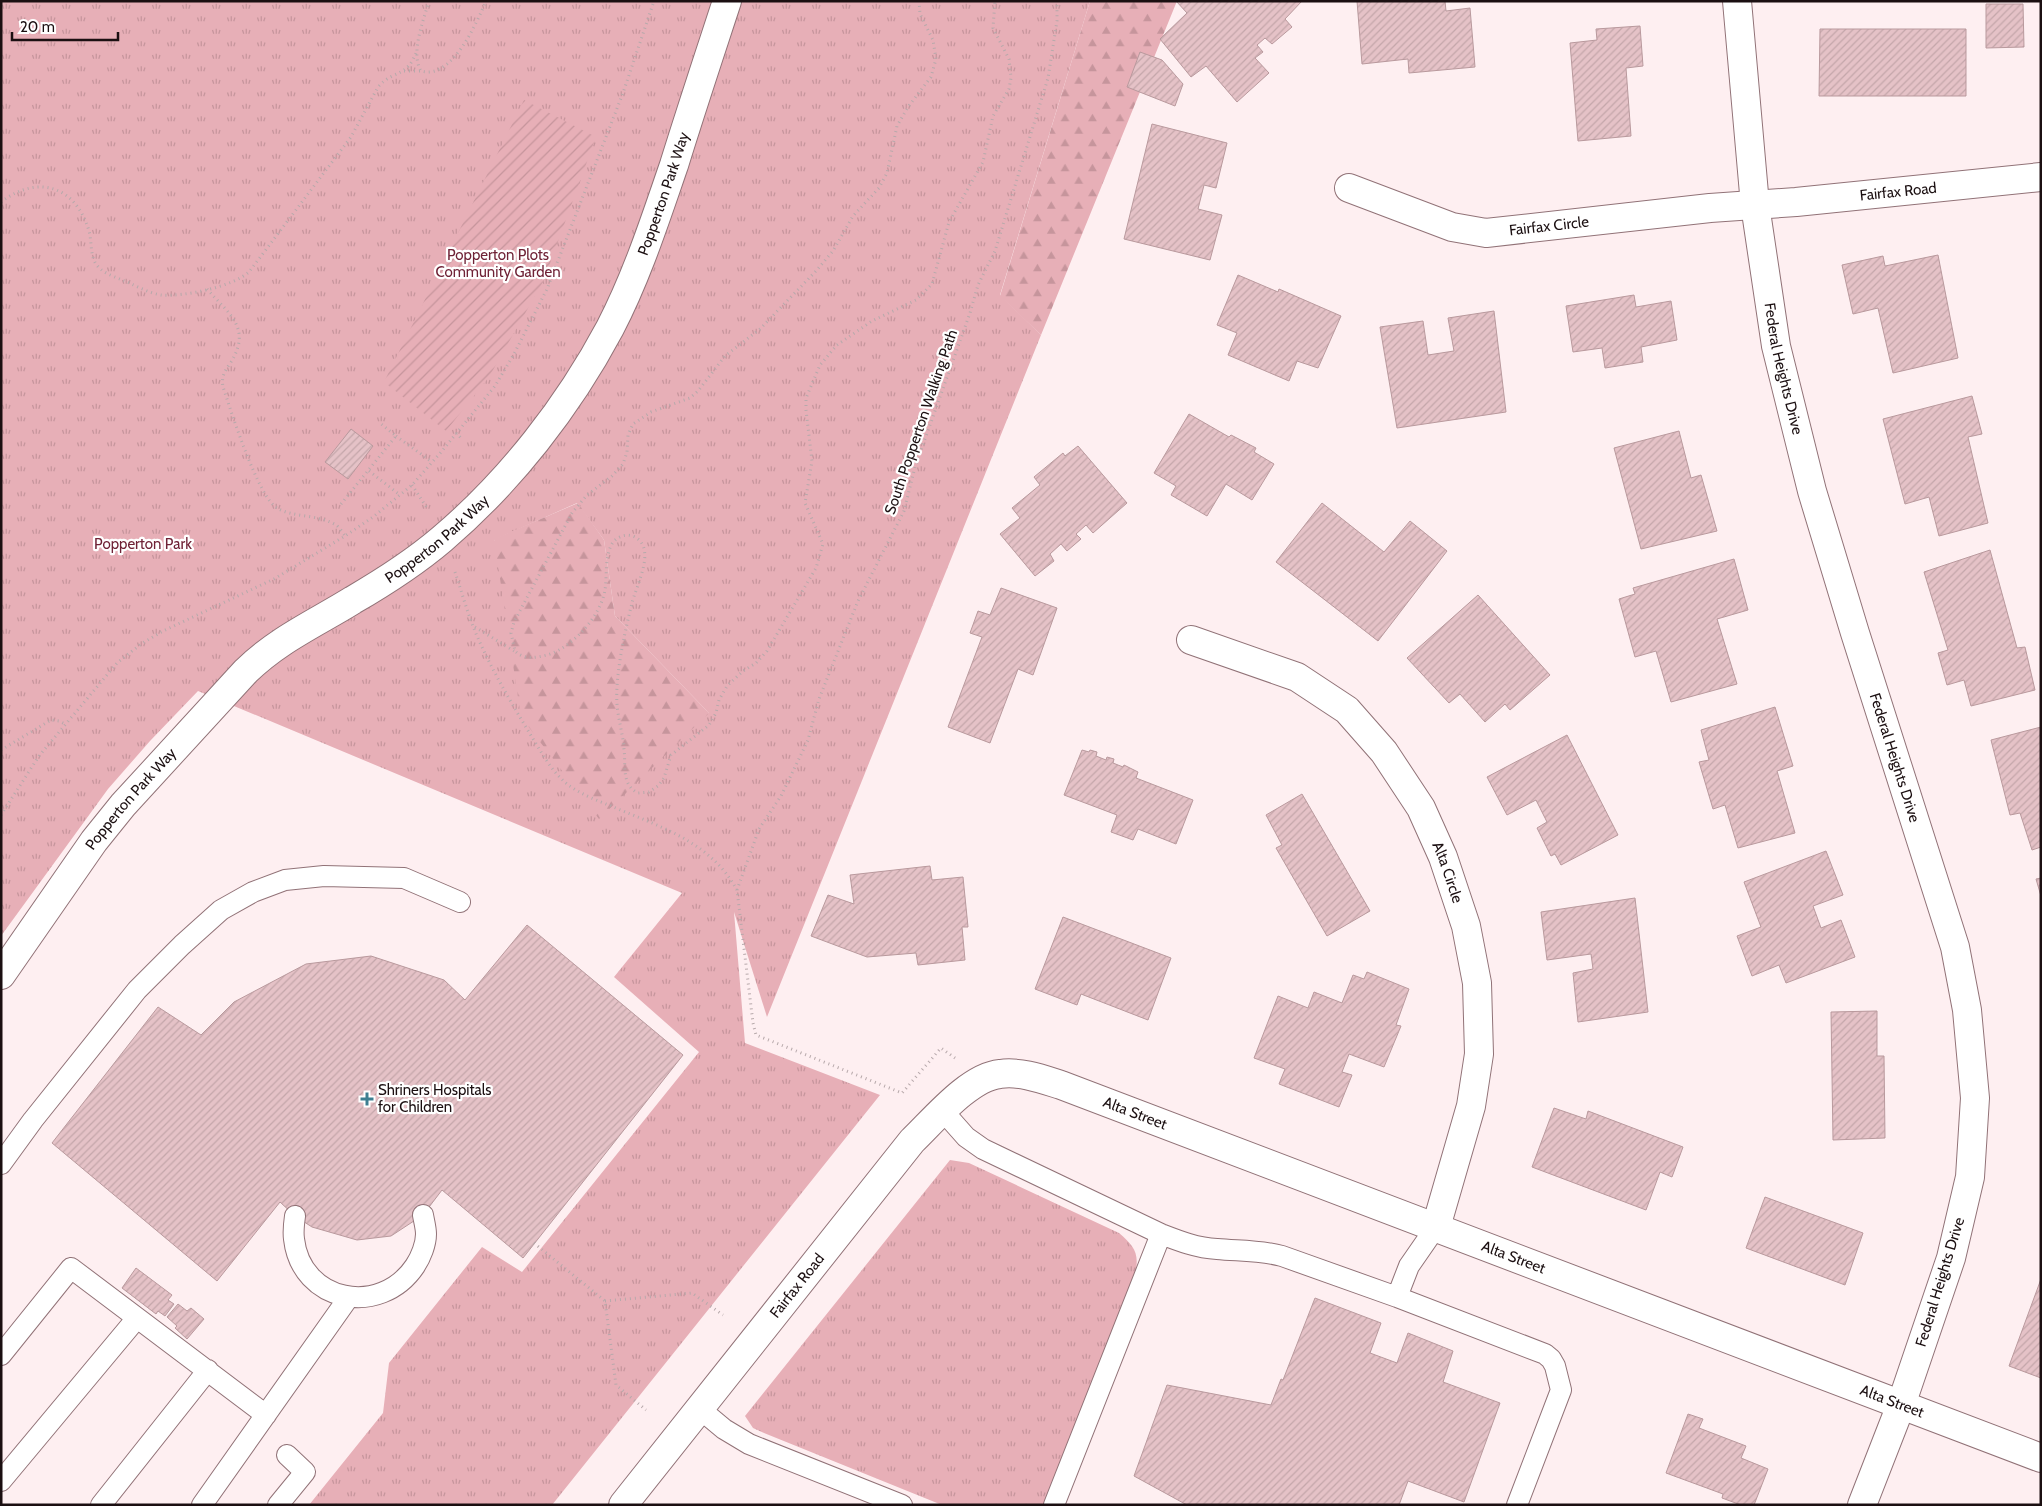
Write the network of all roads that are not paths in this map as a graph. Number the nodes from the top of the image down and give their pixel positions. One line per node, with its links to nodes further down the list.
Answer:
1 (727, 1): 8 (street, Popperton Park Way)
2 (1737, 1): 5 (street, Federal Heights Drive)
3 (2041, 178): 5 (street, Fairfax Road)
4 (1349, 188): 5 (street, Fairfax Circle)
5 (1755, 205): 21 (street, Federal Heights Drive)
6 (1191, 640): 14 (street, Alta Circle)
7 (460, 902): 11 (lane)
8 (1, 975)
9 (983, 1079): 10 (street, Fairfax Road); 14 (street, Alta Street)
10 (943, 1111): 15 (lane); 22 (street, Fairfax Road)
11 (1, 1164)
12 (423, 1215): 16 (lane)
13 (295, 1216): 16 (lane)
14 (1436, 1227): 17 (lane); 21 (street, Alta Street)
15 (1161, 1234): 17 (lane); 32 (lane)
16 (349, 1297): 23 (lane)
17 (1397, 1297): 33 (lane)
18 (137, 1318): 19 (lane); 20 (lane); 26 (lane)
19 (1, 1355)
20 (208, 1370): 23 (lane); 27 (lane)
21 (1901, 1405): 25 (street, Alta Street); 34 (street, Federal Heights Drive)
22 (700, 1409): 30 (street, Fairfax Road); 31 (lane)
23 (266, 1416): 28 (lane)
24 (286, 1456): 29 (lane)
25 (2041, 1458)
26 (1, 1482)
27 (101, 1505)
28 (202, 1505)
29 (278, 1505)
30 (623, 1505)
31 (902, 1505)
32 (1054, 1505)
33 (1517, 1505)
34 (1862, 1505)

